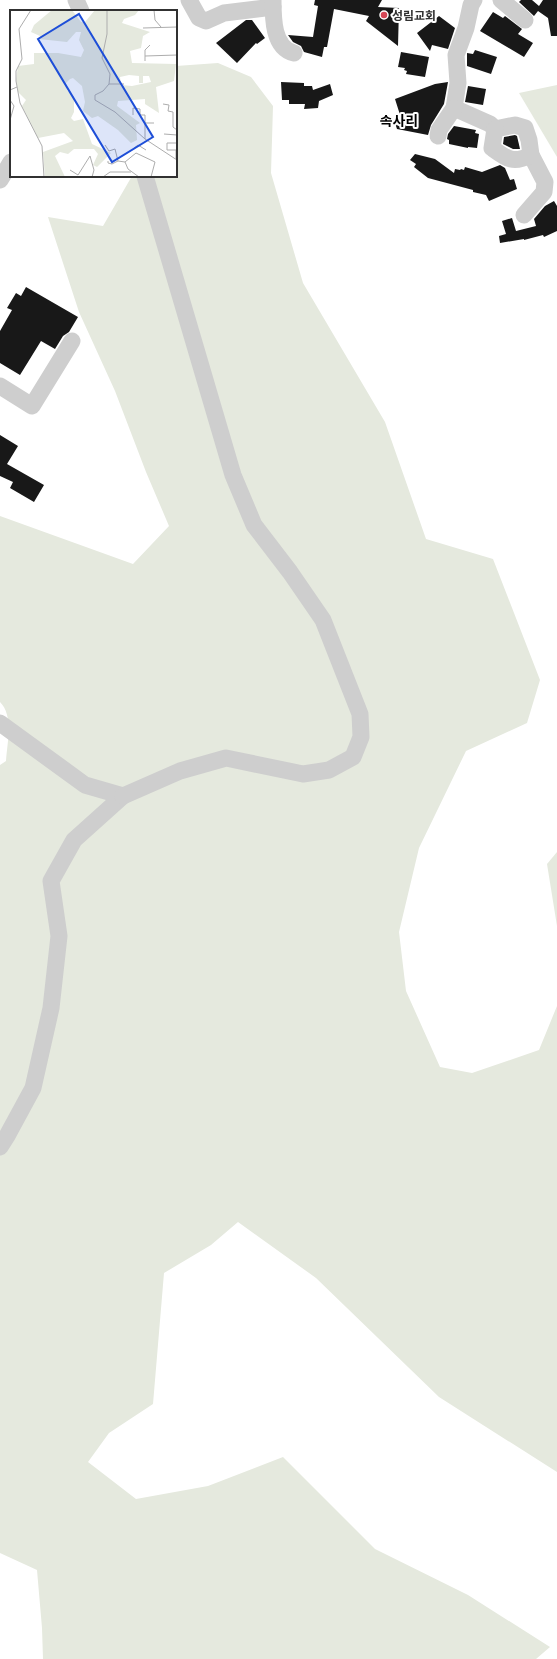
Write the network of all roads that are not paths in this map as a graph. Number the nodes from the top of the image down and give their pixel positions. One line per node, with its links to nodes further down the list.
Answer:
1 (76, 0): 6 (street)
2 (189, 0): 5 (street)
3 (474, 0): 9 (street)
4 (502, 0): 7 (street)
5 (273, 3): 8 (street)
6 (81, 10)
7 (525, 20)
8 (294, 53)
9 (454, 108): 10 (street); 11 (street)
10 (495, 130): 12 (street); 12 (street)
11 (438, 136)
12 (531, 155): 16 (street)
13 (10, 164): 15 (street)
14 (145, 177): 20 (street)
15 (0, 180)
16 (524, 215)
17 (72, 341): 18 (street)
18 (0, 386)
19 (0, 723): 20 (street)
20 (123, 796): 21 (street)
21 (0, 1147)

